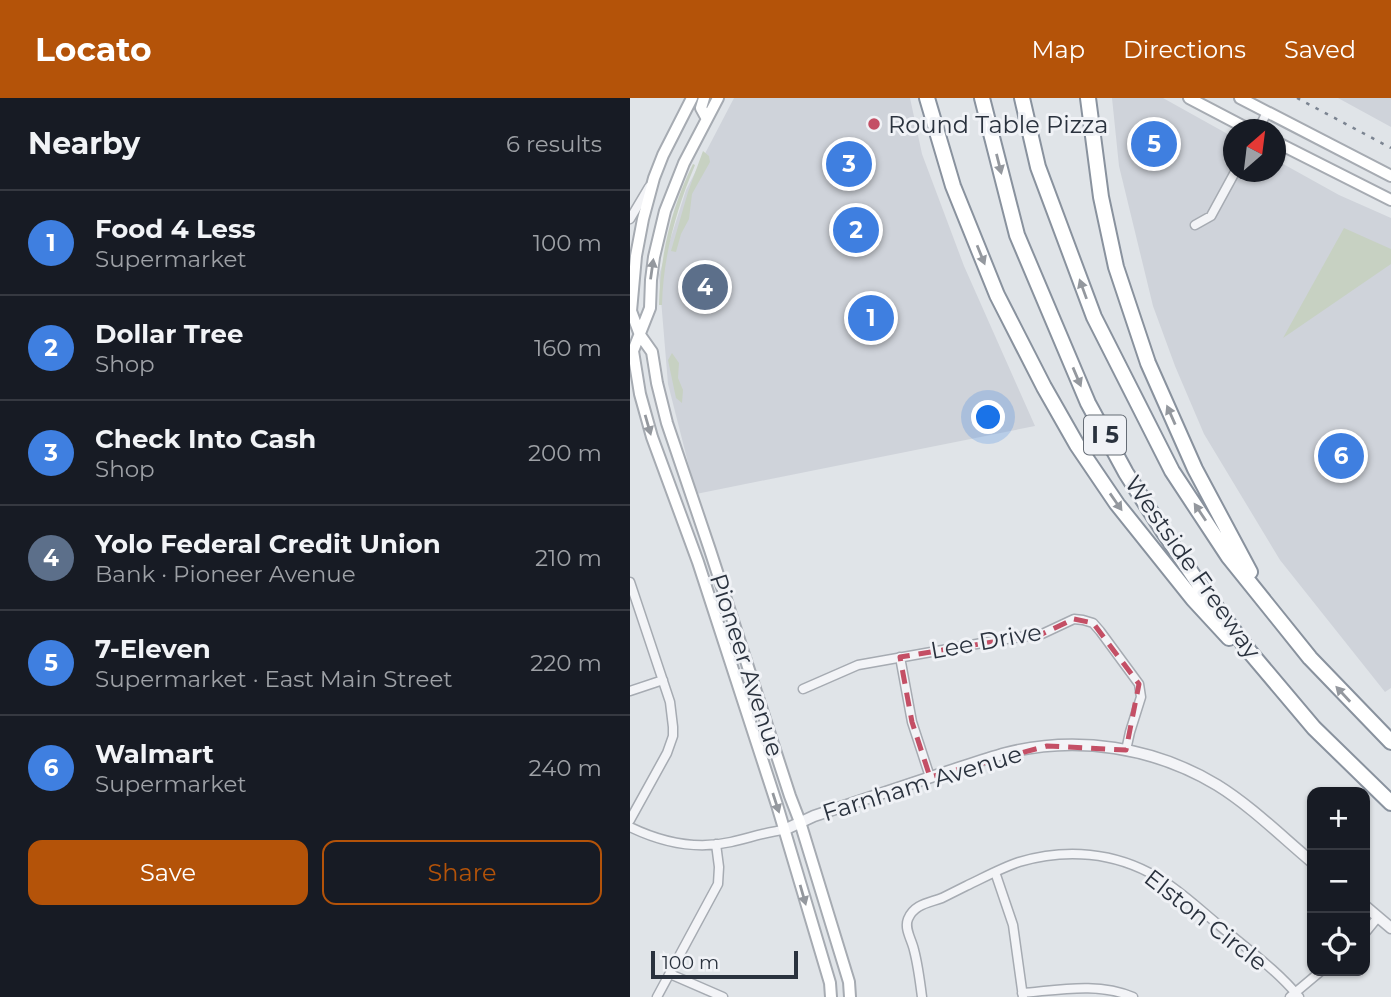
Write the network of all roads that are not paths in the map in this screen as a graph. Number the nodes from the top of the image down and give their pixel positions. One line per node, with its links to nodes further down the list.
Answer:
1 (692, 98): 16 (main road, Pioneer Avenue)
2 (704, 98): 11 (main road)
3 (718, 98): 11 (main road, Pioneer Avenue)
4 (926, 98): 30 (highway, one-way to 30)
5 (982, 98): 30 (highway, Westside Freeway / I 5, one-way to 30)
6 (1022, 98): 25 (highway, Westside Freeway / I 5, one-way to 6)
7 (1088, 98): 25 (highway, one-way to 7)
8 (1189, 98): 12 (main road)
9 (1240, 98): 10 (main road)
10 (1267, 112): 13 (street); 15 (main road)
11 (706, 119): 21 (main road, Pioneer Avenue, one-way to 11)
12 (1229, 119)
13 (1264, 119)
14 (1286, 147): 18 (main road)
15 (1391, 176)
16 (654, 178): 19 (street); 21 (main road, Pioneer Avenue)
17 (1230, 182): 20 (street)
18 (1391, 200)
19 (630, 219)
20 (1195, 225)
21 (635, 335): 22 (main road, Pioneer Avenue, one-way to 22); 23 (main road, Pioneer Avenue)
22 (662, 463): 23 (main road); 38 (main road, Pioneer Avenue, one-way to 38)
23 (710, 550): 36 (main road, Pioneer Avenue)
24 (630, 582): 27 (street)
25 (1269, 607): 31 (highway, Westside Freeway / I 5, one-way to 25)
26 (900, 657): 28 (street, Lee Drive); 32 (street, Lee Drive); 33 (street)
27 (663, 680): 29 (street); 35 (street)
28 (803, 689)
29 (630, 691)
30 (1314, 728): 34 (highway, Westside Freeway / I 5)
31 (1391, 743)
32 (1126, 750): 33 (street, Farnham Avenue); 40 (street, Farnham Avenue)
33 (930, 777): 36 (street, Farnham Avenue)
34 (1391, 803)
35 (630, 820)
36 (800, 822): 38 (street, Farnham Avenue); 53 (main road, Pioneer Avenue)
37 (630, 827): 39 (street, Farnham Avenue)
38 (784, 830): 39 (street, Farnham Avenue); 52 (main road, Pioneer Avenue, one-way to 52)
39 (716, 844): 46 (street)
40 (1307, 858)
41 (995, 872): 48 (street); 49 (street, Elston Circle); 54 (street, Elston Circle)
42 (1370, 910): 43 (street)
43 (1378, 917): 44 (street); 45 (street)
44 (1370, 927)
45 (1391, 928)
46 (670, 974): 50 (street); 51 (street)
47 (1316, 976): 49 (street)
48 (1023, 995): 55 (street)
49 (1295, 995)
50 (657, 997)
51 (723, 997)
52 (831, 997)
53 (850, 997)
54 (922, 997)
55 (1133, 997)

